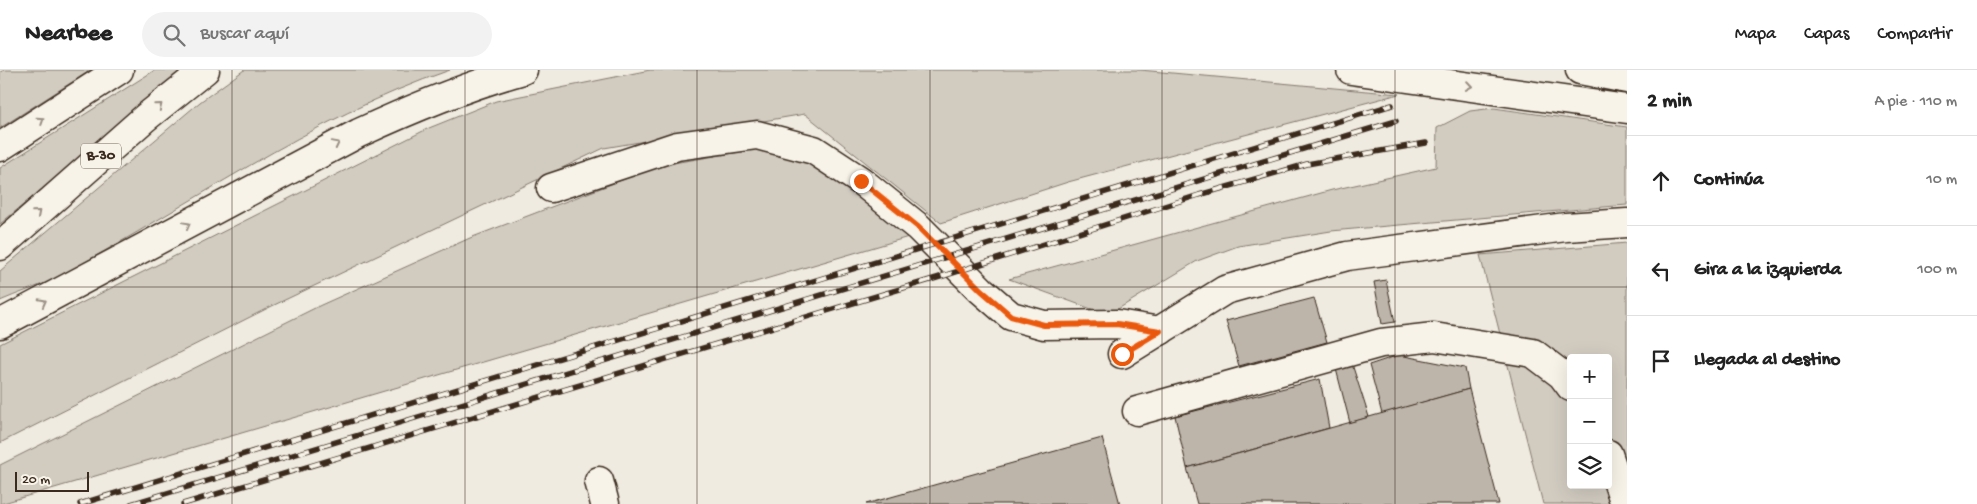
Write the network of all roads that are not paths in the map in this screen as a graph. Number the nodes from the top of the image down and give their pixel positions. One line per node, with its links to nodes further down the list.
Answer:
1 (119, 70): 8 (main road, one-way to 1)
2 (205, 70): 11 (main road, B-30, one-way to 2)
3 (523, 70): 12 (main road, one-way to 3)
4 (1351, 70): 7 (main road, one-way to 7)
5 (1580, 70): 6 (main road)
6 (1627, 79)
7 (1627, 109)
8 (0, 147)
9 (551, 188): 13 (main road)
10 (1627, 223): 13 (main road)
11 (0, 246)
12 (0, 324)
13 (1160, 331): 14 (main road)
14 (1122, 354)
15 (1567, 381): 16 (main road)
16 (1137, 410)
17 (1612, 466): 18 (main road)
18 (1625, 504)

